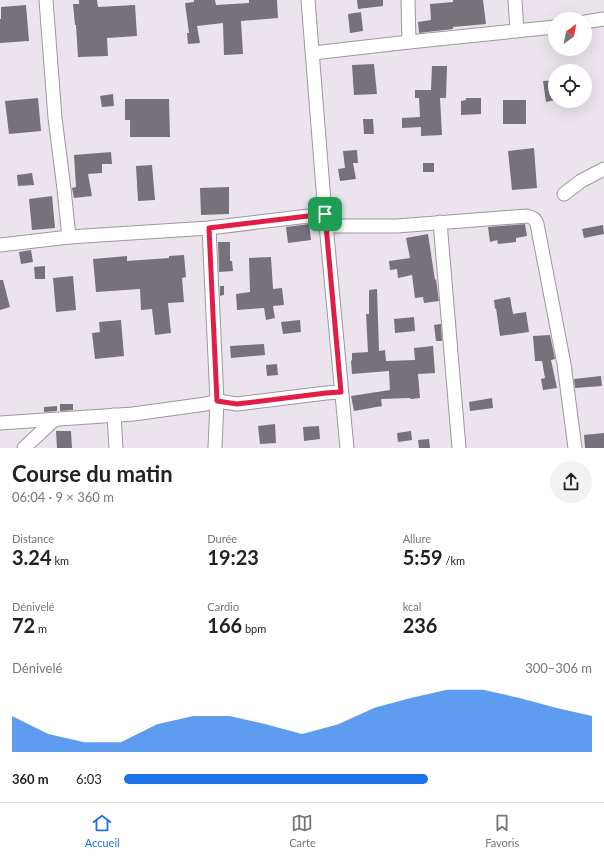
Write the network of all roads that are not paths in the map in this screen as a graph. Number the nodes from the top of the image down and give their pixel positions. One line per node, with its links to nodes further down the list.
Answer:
1 (46, 0): 16 (street)
2 (308, 0): 10 (street)
3 (408, 0): 9 (street)
4 (515, 0): 8 (street)
5 (604, 19): 6 (street)
6 (592, 21)
7 (548, 28): 8 (street)
8 (517, 31): 9 (street)
9 (409, 42): 10 (street)
10 (312, 53): 13 (street)
11 (604, 169): 12 (street)
12 (564, 194)
13 (326, 220): 14 (street); 15 (street); 18 (street)
14 (440, 222): 27 (street); 28 (street)
15 (209, 228): 16 (street); 19 (street)
16 (68, 238): 17 (street)
17 (0, 245)
18 (341, 392): 19 (street); 26 (street)
19 (217, 401): 20 (street); 25 (street)
20 (114, 415): 21 (street); 24 (street)
21 (54, 420): 22 (street); 23 (street)
22 (0, 424)
23 (24, 448)
24 (116, 448)
25 (215, 448)
26 (347, 448)
27 (459, 448)
28 (575, 448)

